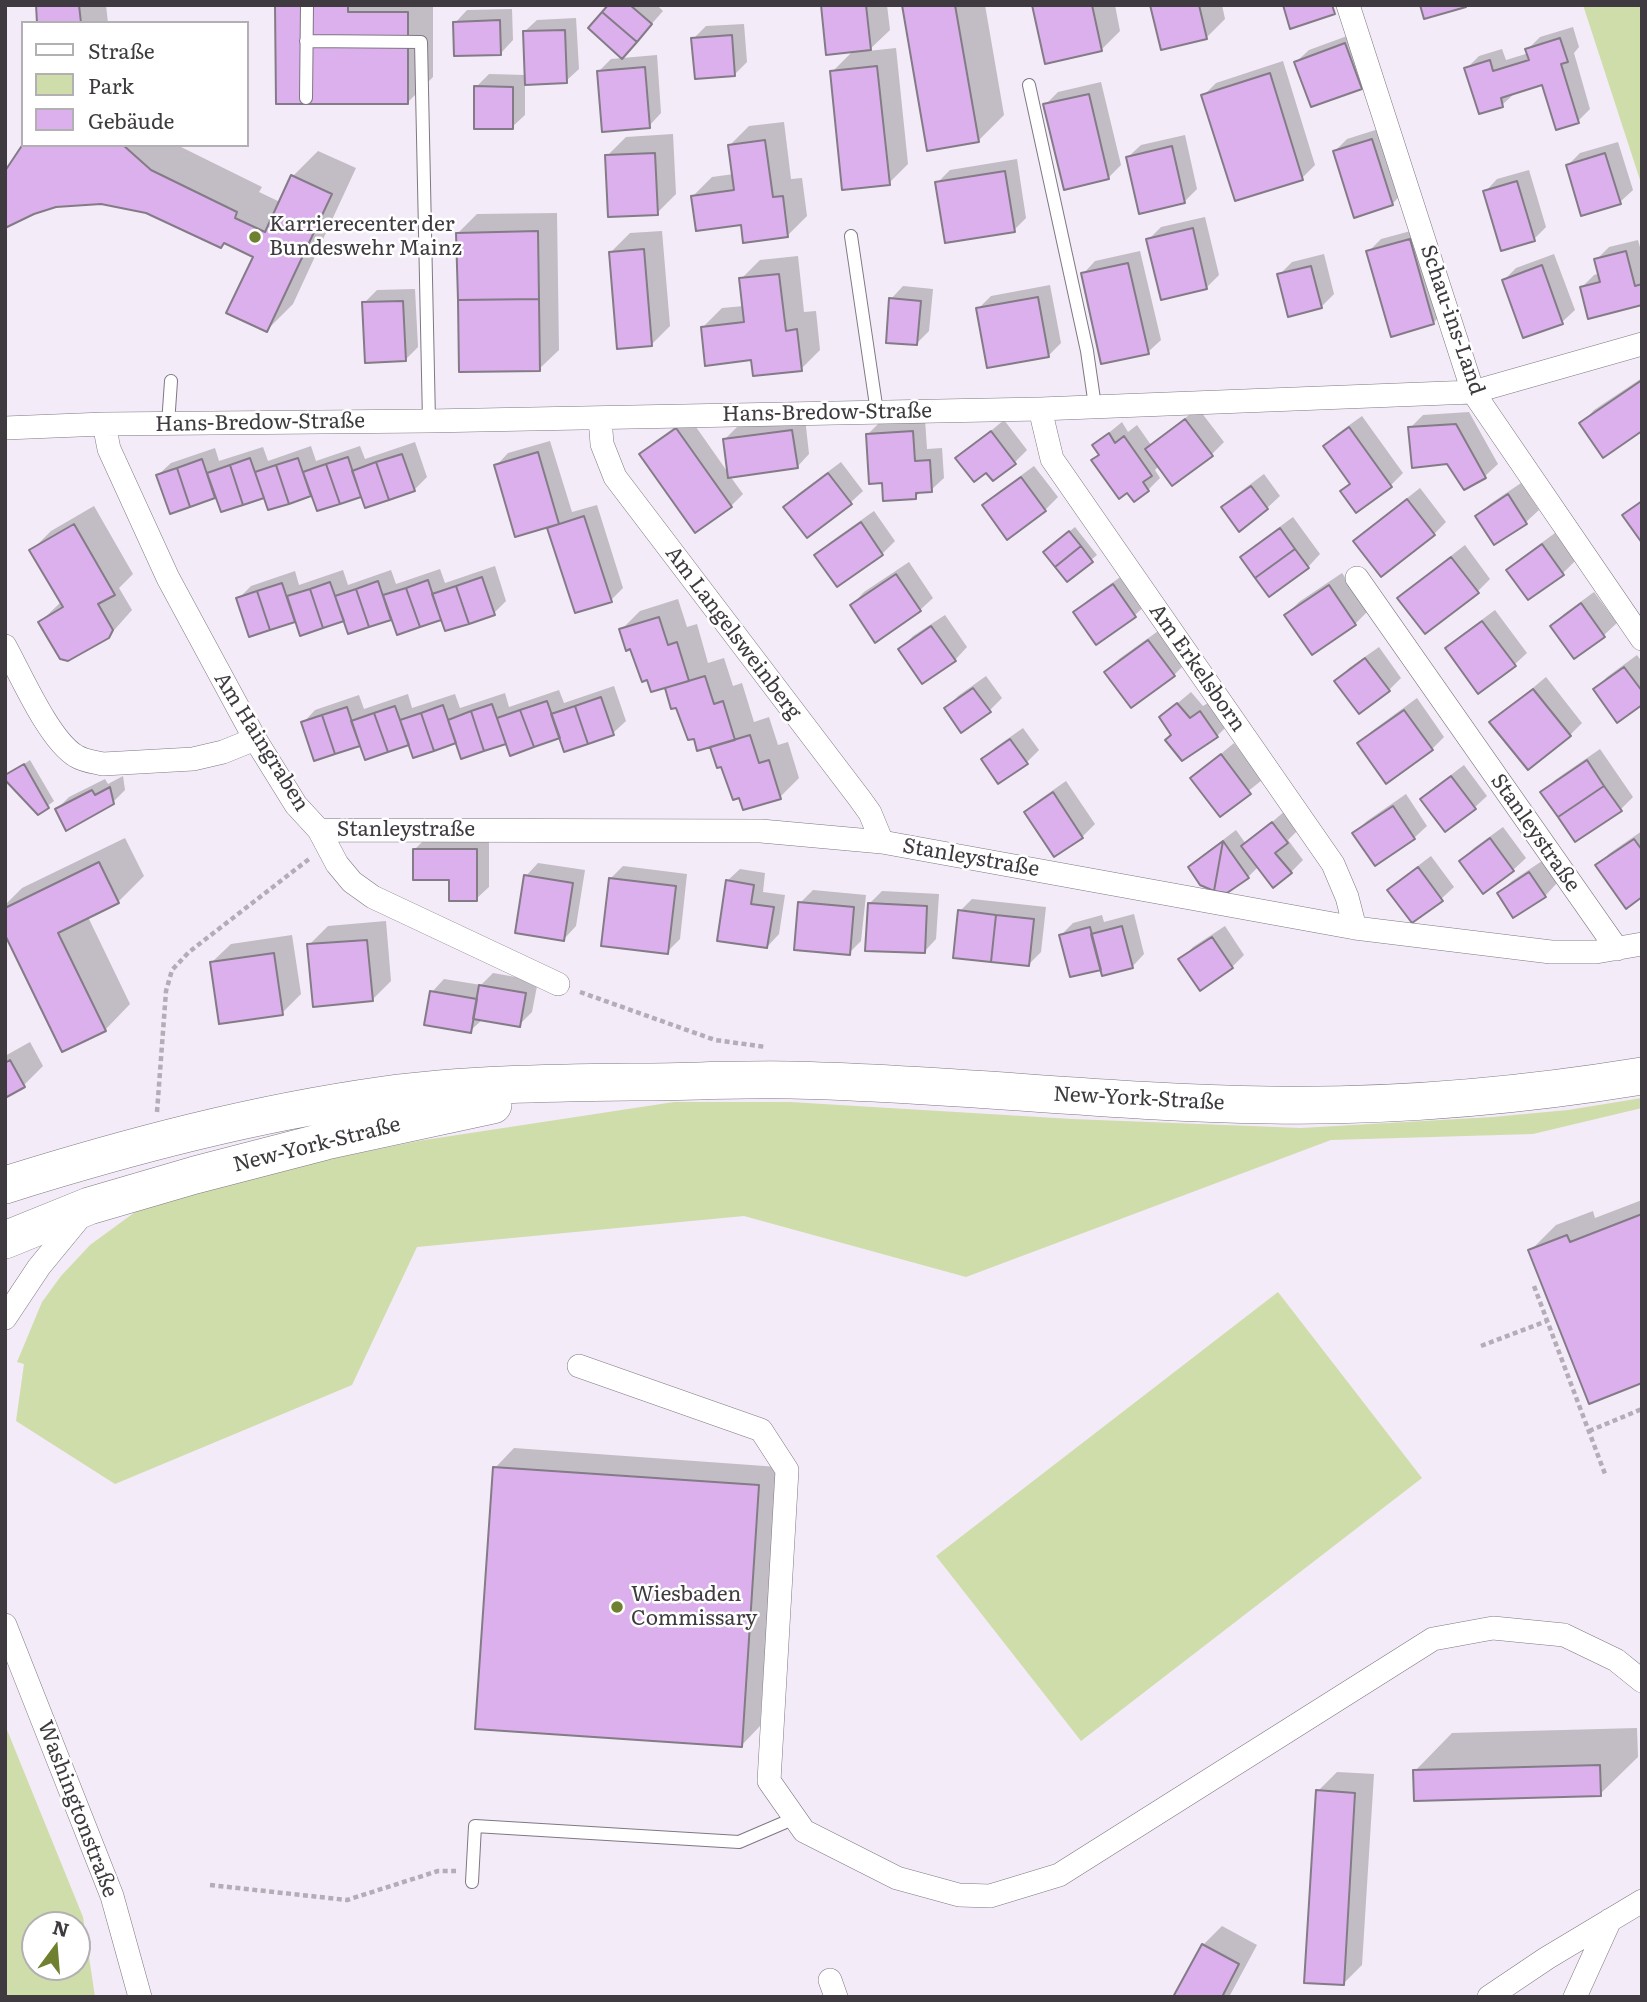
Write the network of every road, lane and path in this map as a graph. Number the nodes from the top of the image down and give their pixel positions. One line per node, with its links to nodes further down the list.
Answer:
1 (307, 5): 3 (lane)
2 (1348, 5): 9 (street, Schau-ins-Land)
3 (306, 41): 5 (lane); 14 (lane)
4 (1029, 85): 10 (lane)
5 (306, 98)
6 (851, 236): 12 (lane)
7 (1642, 344): 9 (street, Hans-Bredow-Straße)
8 (171, 381): 16 (lane)
9 (1473, 392): 10 (street, Hans-Bredow-Straße); 19 (street, Schau-ins-Land)
10 (1096, 406): 11 (street, Hans-Bredow-Straße)
11 (1040, 409): 12 (street, Hans-Bredow-Straße); 24 (street, Am Erkelsborn)
12 (877, 412): 13 (street, Hans-Bredow-Straße)
13 (600, 418): 14 (street, Hans-Bredow-Straße); 23 (street, Am Langelsweinberg)
14 (429, 421): 16 (street, Hans-Bredow-Straße)
15 (104, 424): 16 (street, Hans-Bredow-Straße); 17 (street, Hans-Bredow-Straße); 21 (street, Am Haingraben)
16 (168, 424)
17 (5, 428)
18 (1357, 578): 26 (street, Stanleystraße)
19 (1642, 639)
20 (6, 650): 21 (street)
21 (255, 739): 22 (street, Am Haingraben)
22 (323, 838): 23 (street, Stanleystraße); 27 (street, Am Haingraben); 31 (path)
23 (883, 842): 24 (street, Stanleystraße)
24 (1355, 928): 26 (street, Stanleystraße)
25 (1642, 944): 26 (street, Stanleystraße)
26 (1617, 949)
27 (558, 984): 28 (path)
28 (767, 1047)
29 (1642, 1076): 30 (main road, New-York-Straße)
30 (636, 1082): 32 (main road, New-York-Straße); 33 (main road, New-York-Straße)
31 (156, 1118)
32 (5, 1185)
33 (89, 1206): 34 (main road, New-York-Straße); 36 (street)
34 (5, 1240)
35 (1534, 1286): 37 (path)
36 (5, 1318)
37 (1547, 1321): 38 (path); 41 (path)
38 (1481, 1346)
39 (579, 1366): 45 (street)
40 (1642, 1409): 41 (path)
41 (1589, 1431): 42 (path)
42 (1605, 1474)
43 (5, 1625): 51 (street, Washingtonstraße)
44 (1642, 1681): 45 (street)
45 (794, 1818): 47 (lane)
46 (438, 1871): 48 (path)
47 (472, 1882)
48 (210, 1885)
49 (1642, 1900): 50 (street)
50 (1610, 1920): 52 (street); 53 (street)
51 (140, 1997)
52 (1489, 1997)
53 (1575, 1997)

